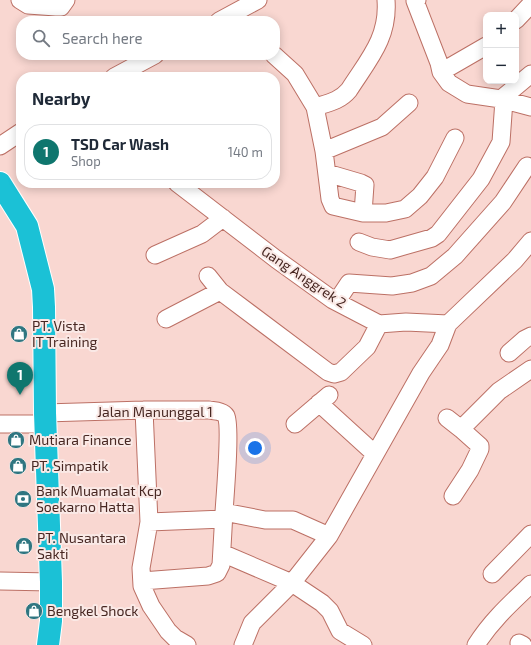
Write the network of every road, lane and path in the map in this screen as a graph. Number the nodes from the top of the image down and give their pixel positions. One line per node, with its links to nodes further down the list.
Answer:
1 (20, 0): 2 (street)
2 (66, 0)
3 (258, 0): 7 (street)
4 (386, 0): 17 (street)
5 (417, 0): 13 (street)
6 (531, 4): 8 (street)
7 (242, 16)
8 (519, 17)
9 (483, 48): 13 (street)
10 (146, 60): 12 (street)
11 (280, 60): 17 (street)
12 (123, 72)
13 (441, 72): 15 (street)
14 (531, 74): 15 (street)
15 (502, 100): 18 (street); 30 (street)
16 (409, 103): 22 (street)
17 (315, 107): 22 (street)
18 (531, 107)
19 (16, 135): 21 (street)
20 (455, 138): 27 (street)
21 (0, 146)
22 (324, 151): 24 (street)
23 (527, 166): 34 (street)
24 (327, 173): 27 (street); 27 (street)
25 (0, 183): 42 (highway)
26 (184, 188): 28 (street, Gang Anggrek 2)
27 (363, 213)
28 (223, 218): 31 (street); 34 (street, Gang Anggrek 2)
29 (531, 241): 37 (street)
30 (359, 242)
31 (155, 255)
32 (208, 276): 33 (street)
33 (220, 291): 35 (street); 36 (street)
34 (337, 302): 36 (street, Gang Anggrek 2)
35 (166, 319)
36 (379, 324): 37 (street)
37 (448, 324): 47 (street)
38 (531, 336): 39 (street)
39 (509, 353)
40 (531, 369): 46 (street)
41 (144, 410): 42 (street, Jalan Manunggal 1); 49 (street, Jalan Manunggal 1); 50 (street)
42 (45, 418): 44 (street, Jalan Manunggal 1); 57 (highway)
43 (446, 418): 46 (street)
44 (0, 424)
45 (296, 424): 47 (street)
46 (461, 429): 48 (street)
47 (375, 454): 52 (street)
48 (453, 496)
49 (224, 516): 50 (street); 52 (street); 53 (street)
50 (149, 522): 56 (street)
51 (531, 534): 54 (street)
52 (329, 536): 58 (street)
53 (222, 553): 56 (street); 58 (street)
54 (492, 574)
55 (0, 581): 57 (street)
56 (142, 581): 61 (street)
57 (51, 582): 60 (highway)
58 (292, 583): 62 (street); 63 (street)
59 (529, 591): 64 (street)
60 (48, 645)
61 (188, 645)
62 (243, 645)
63 (363, 645)
64 (476, 645)

